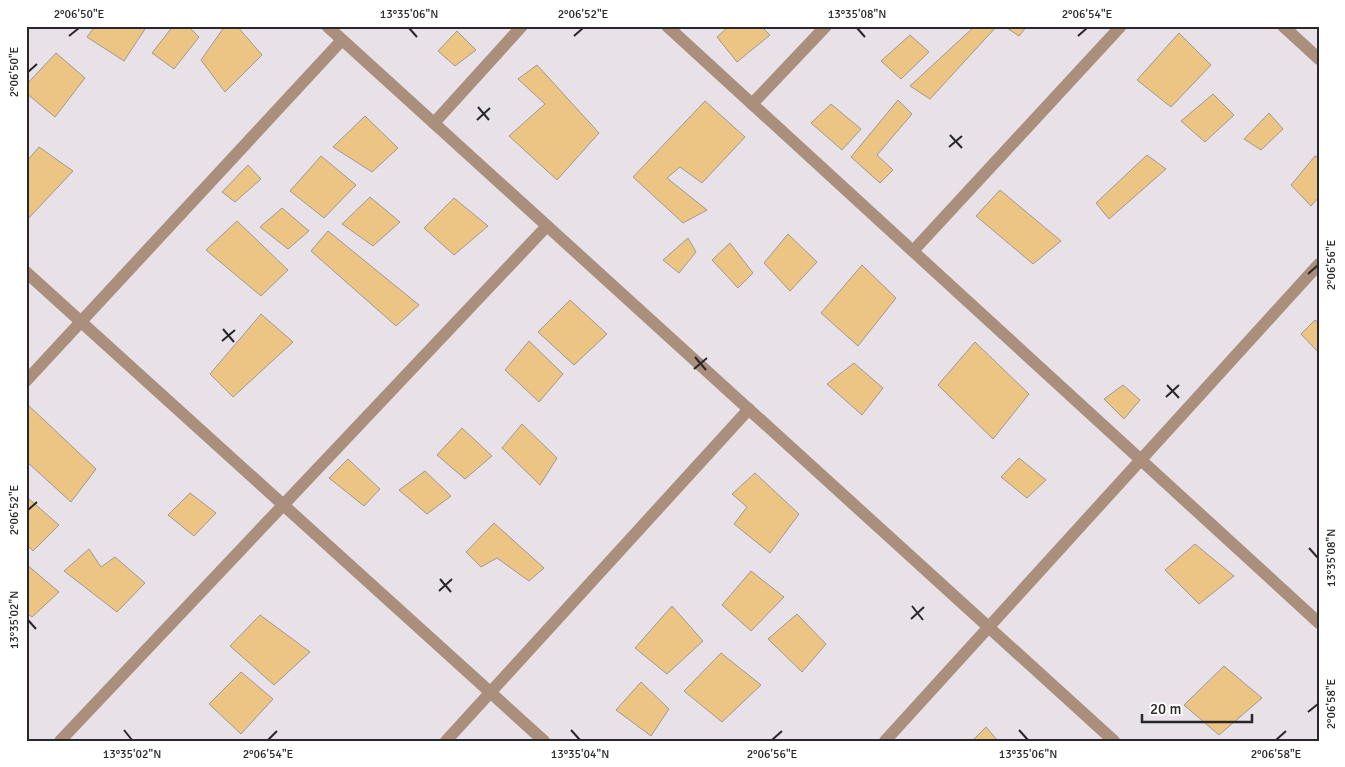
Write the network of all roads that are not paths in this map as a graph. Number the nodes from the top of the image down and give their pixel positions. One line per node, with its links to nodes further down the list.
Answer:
1 (327, 26): 7 (street)
2 (522, 26): 10 (street)
3 (667, 26): 9 (street)
4 (826, 26): 9 (street)
5 (1121, 26): 12 (street)
6 (1283, 26): 8 (street)
7 (342, 40): 10 (street); 15 (street)
8 (1319, 59)
9 (752, 104): 12 (street)
10 (434, 124): 11 (street)
11 (547, 226): 17 (street); 19 (street)
12 (913, 251): 18 (street)
13 (1319, 264): 18 (street)
14 (26, 272): 15 (street)
15 (81, 321): 16 (street); 19 (street)
16 (26, 381)
17 (749, 409): 21 (street); 22 (street)
18 (1140, 460): 20 (street); 21 (street)
19 (283, 505): 22 (street); 23 (street)
20 (1319, 623)
21 (988, 627): 26 (street); 27 (street)
22 (490, 692): 24 (street); 25 (street)
23 (60, 741)
24 (446, 741)
25 (544, 741)
26 (885, 741)
27 (1114, 741)

